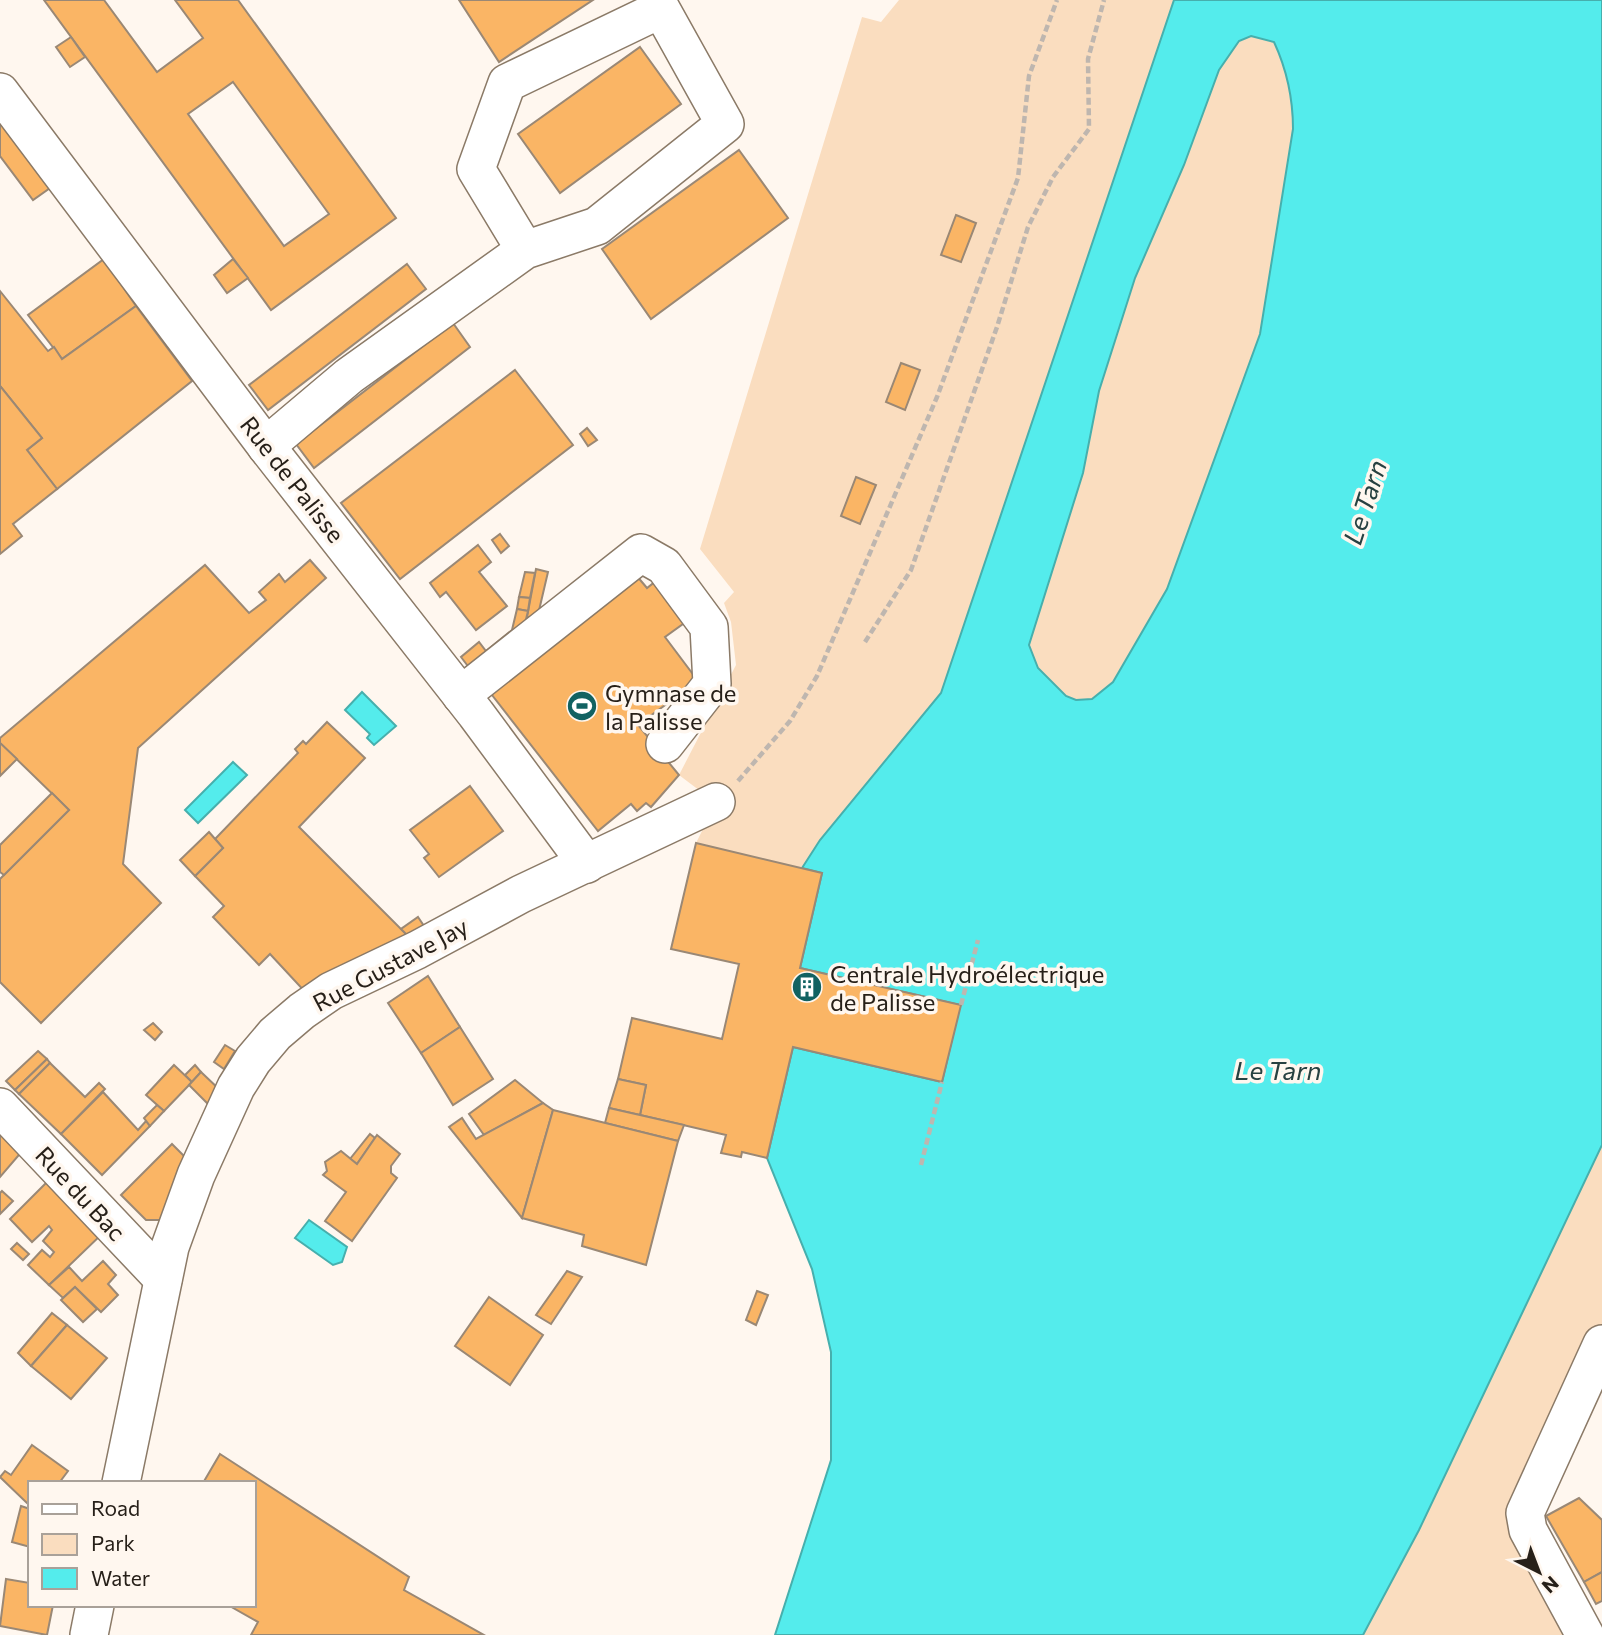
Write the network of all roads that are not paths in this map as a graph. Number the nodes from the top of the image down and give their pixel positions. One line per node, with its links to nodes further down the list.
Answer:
1 (0, 92): 3 (street, Rue de Palisse)
2 (526, 250): 2 (street); 3 (street)
3 (266, 446): 4 (street, Rue de Palisse)
4 (461, 695): 5 (street); 7 (street, Rue de Palisse)
5 (665, 744)
6 (716, 802): 7 (street, Rue Gustave Jay)
7 (587, 864): 9 (street, Rue Gustave Jay)
8 (0, 1107): 9 (street, Rue du Bac)
9 (163, 1279): 11 (street, Rue Gustave Jay)
10 (1602, 1344): 14 (street)
11 (121, 1481)
12 (95, 1607): 13 (street)
13 (89, 1635)
14 (1585, 1635)

